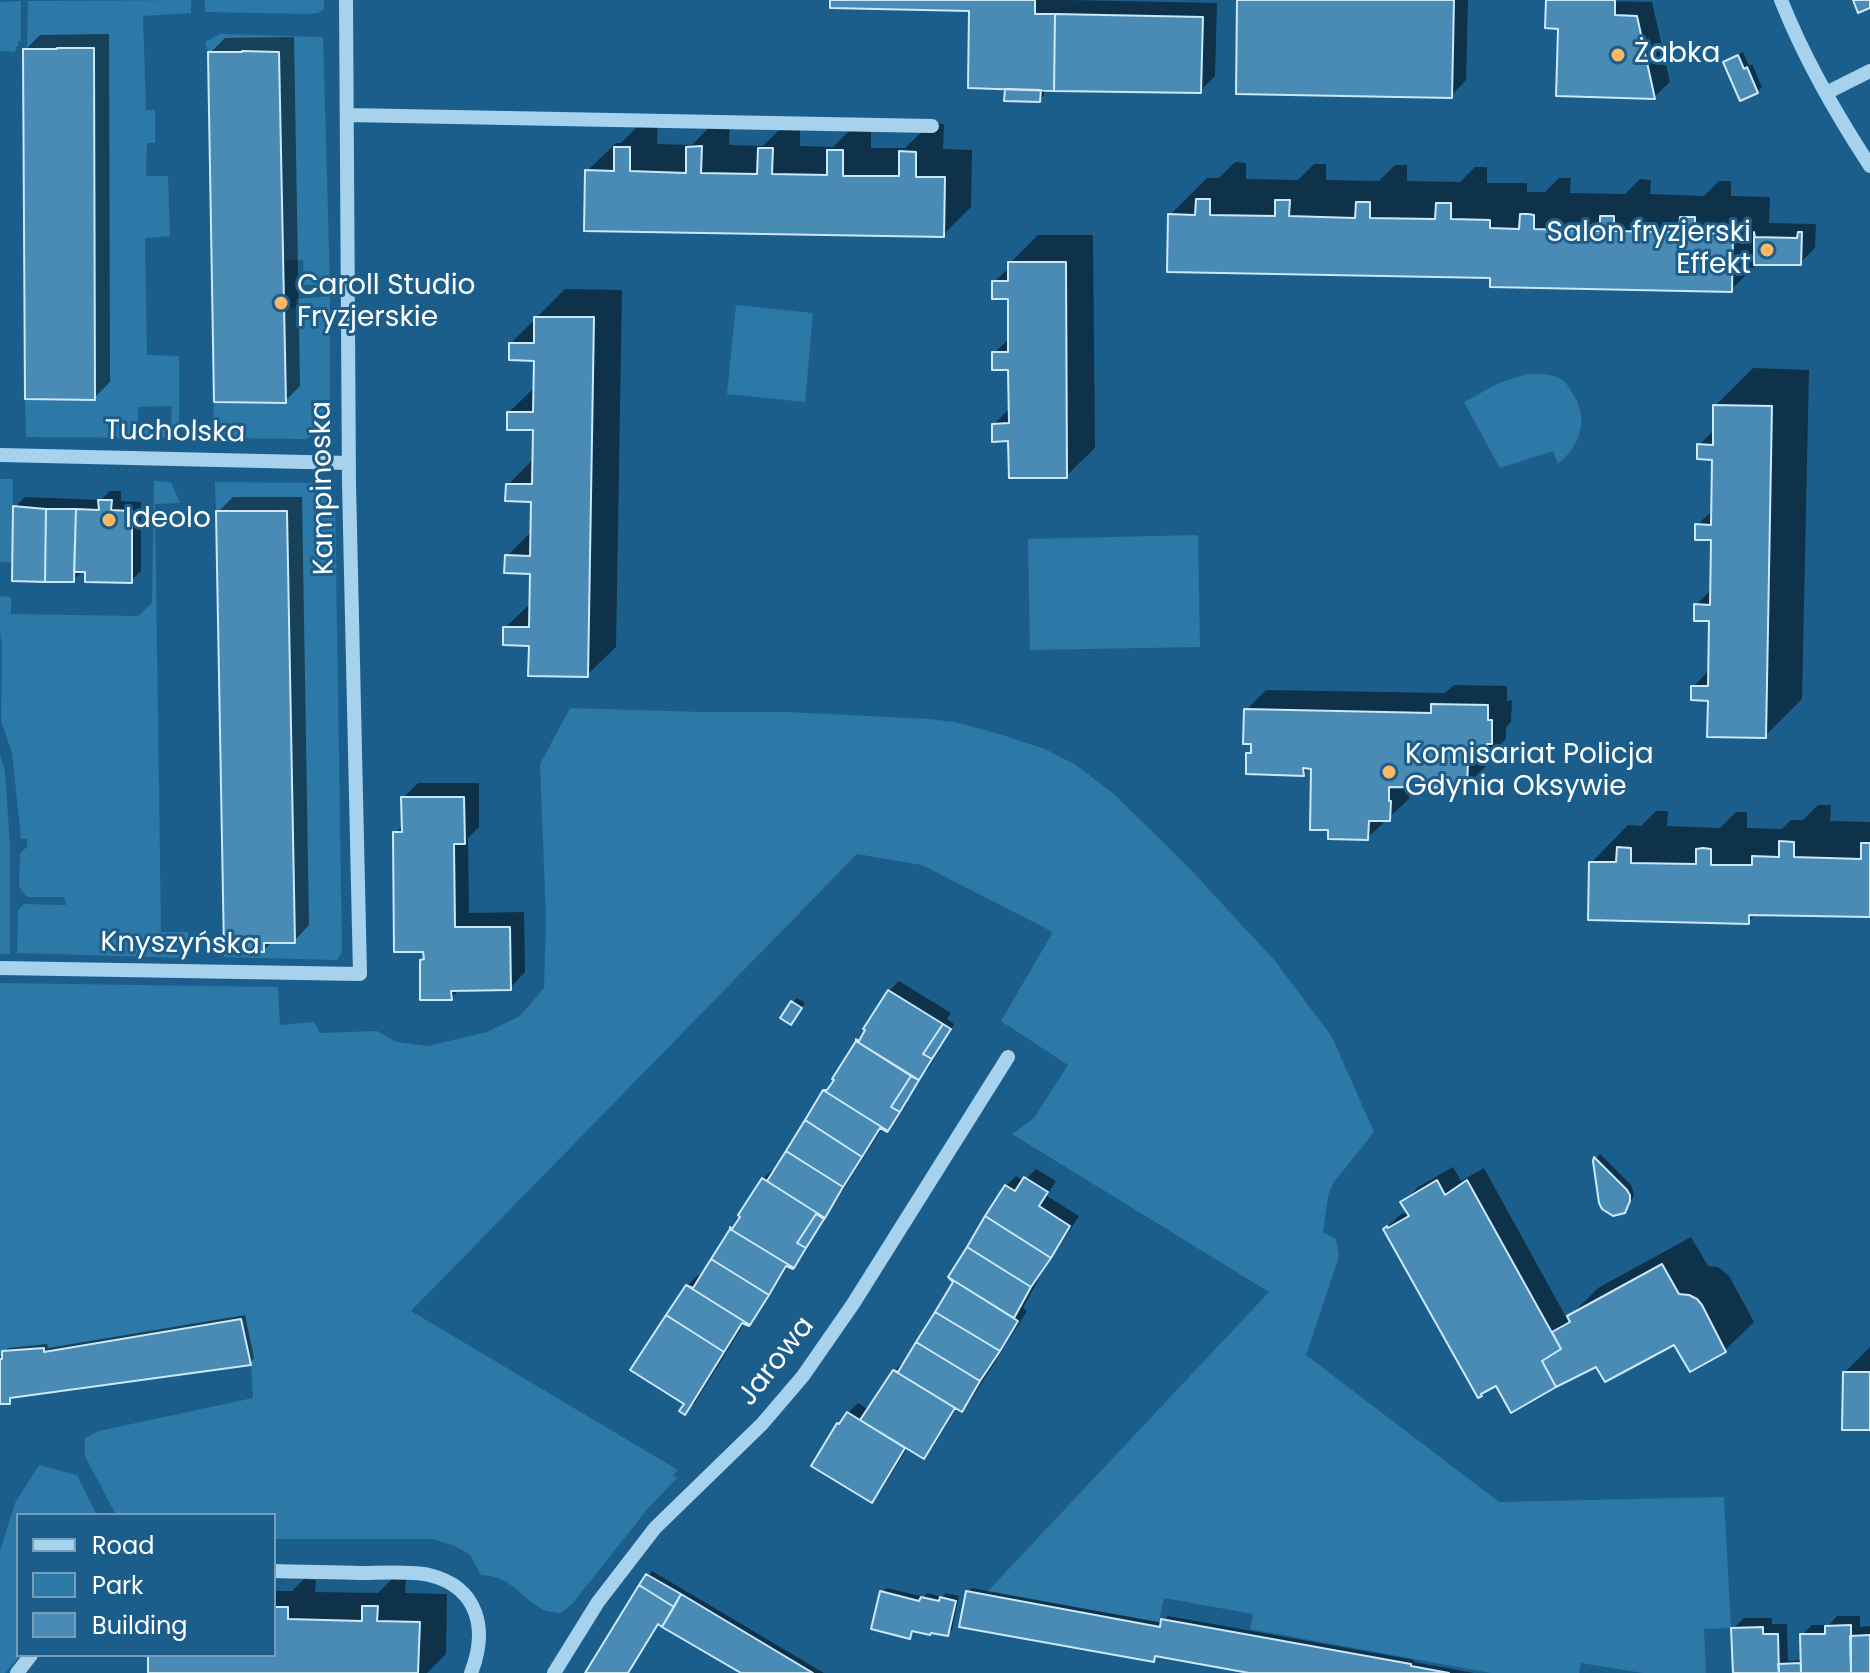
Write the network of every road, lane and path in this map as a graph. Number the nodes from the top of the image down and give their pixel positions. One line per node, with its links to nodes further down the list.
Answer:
1 (346, 0): 5 (street, Kampinoska)
2 (1781, 0): 4 (street)
3 (1870, 71): 4 (street)
4 (1826, 93): 7 (street)
5 (347, 115): 6 (street); 9 (street, Kampinoska)
6 (932, 126)
7 (1870, 166)
8 (0, 455): 9 (street, Tucholska)
9 (349, 463): 11 (street, Kampinoska)
10 (0, 968): 11 (street, Knyszyńska)
11 (360, 974)
12 (1008, 1057): 17 (street, Jarowa)
13 (276, 1571): 16 (street)
14 (29, 1657): 15 (street)
15 (17, 1673)
16 (471, 1673)
17 (554, 1673)

